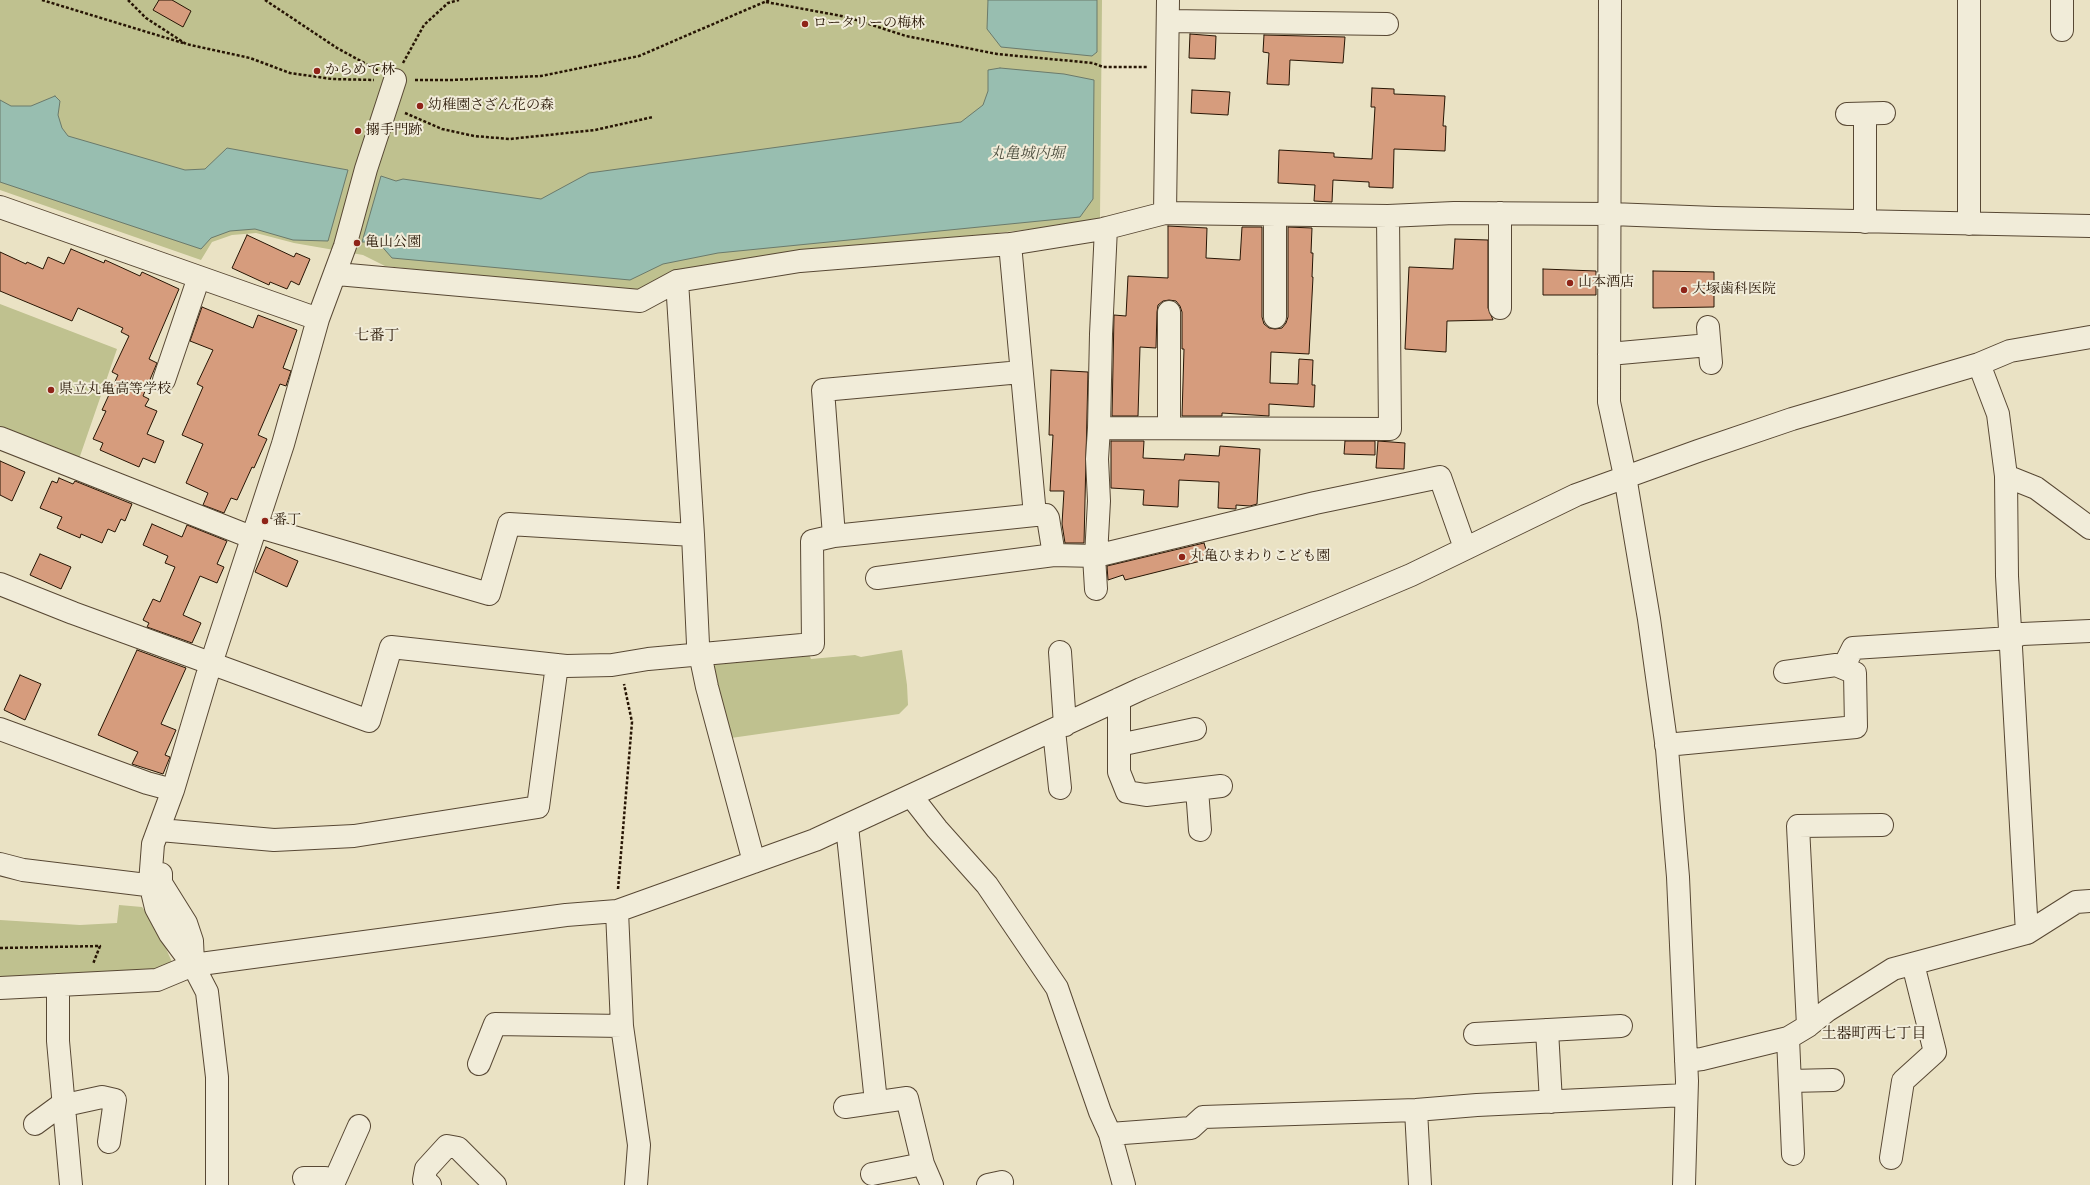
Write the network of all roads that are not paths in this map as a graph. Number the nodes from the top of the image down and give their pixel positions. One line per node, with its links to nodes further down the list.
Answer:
1 (1610, 0): 12 (street)
2 (1969, 0): 16 (street)
3 (2062, 0): 6 (street)
4 (1168, 10): 5 (street); 10 (street)
5 (1387, 24)
6 (2062, 30)
7 (395, 80): 20 (street)
8 (1865, 114): 15 (street)
9 (0, 206): 21 (street)
10 (1165, 213): 13 (street); 18 (street)
11 (1500, 213): 12 (street); 14 (street); 23 (street)
12 (1610, 214): 15 (street); 29 (street)
13 (1275, 215): 14 (street); 25 (street)
14 (1388, 216): 34 (street)
15 (1864, 222): 16 (street)
16 (1969, 224): 17 (street)
17 (2090, 226)
18 (1106, 228): 19 (street); 33 (street)
19 (1010, 244): 22 (street); 31 (street)
20 (336, 274): 22 (street); 26 (street)
21 (199, 277): 26 (street); 32 (street)
22 (677, 281): 41 (street)
23 (1500, 308)
24 (1169, 312): 34 (street)
25 (1275, 317)
26 (318, 319): 40 (street)
27 (2090, 337): 30 (street)
28 (1710, 345): 29 (street)
29 (1609, 354): 36 (street)
30 (1979, 364): 36 (street); 37 (street)
31 (1021, 372): 38 (street); 42 (street)
32 (164, 380)
33 (1099, 428): 34 (street); 45 (street)
34 (1169, 428)
35 (0, 438): 40 (street)
36 (1625, 476): 43 (street); 62 (street)
37 (2006, 476): 39 (street); 50 (street)
38 (1035, 515): 42 (street); 44 (street)
39 (2090, 528)
40 (254, 532): 41 (street); 53 (street)
41 (694, 535): 52 (street)
42 (834, 536): 52 (street)
43 (1465, 548): 45 (street); 57 (street)
44 (1054, 555): 45 (street); 46 (street)
45 (1095, 556): 48 (street)
46 (877, 578)
47 (0, 584): 53 (street)
48 (1096, 589)
49 (2090, 632): 50 (street)
50 (2011, 638): 55 (street); 77 (street)
51 (1060, 652): 58 (street)
52 (700, 655): 54 (street); 72 (street)
53 (211, 664): 54 (street); 66 (street)
54 (558, 665): 70 (street)
55 (1843, 668): 56 (street); 62 (street)
56 (1785, 672)
57 (1119, 699): 58 (street); 61 (street)
58 (1059, 727): 64 (street); 67 (street)
59 (0, 729): 66 (street)
60 (1194, 729): 61 (street)
61 (1119, 745): 65 (street)
62 (1666, 745): 88 (street)
63 (1221, 786): 65 (street)
64 (1060, 788)
65 (1196, 789): 71 (street)
66 (173, 790): 70 (street)
67 (912, 796): 69 (street); 100 (street)
68 (1882, 825): 84 (street)
69 (847, 826): 72 (street); 94 (street)
70 (160, 830): 74 (street)
71 (1200, 830)
72 (754, 862): 76 (street)
73 (0, 864): 74 (street)
74 (157, 887): 79 (street)
75 (2090, 901): 77 (street)
76 (617, 911): 79 (street); 82 (street)
77 (2027, 933): 78 (street)
78 (1914, 964): 84 (street); 103 (street)
79 (193, 965): 80 (street); 108 (street)
80 (58, 985): 81 (street); 93 (street)
81 (0, 988)
82 (622, 1026): 89 (street); 112 (street)
83 (1621, 1026): 85 (street)
84 (1808, 1026): 87 (street)
85 (1547, 1030): 86 (street); 95 (street)
86 (1475, 1034)
87 (1788, 1038): 88 (street); 91 (street)
88 (1686, 1061): 92 (street)
89 (479, 1064)
90 (1833, 1080): 91 (street)
91 (1790, 1081): 102 (street)
92 (1686, 1095): 95 (street); 116 (street)
93 (65, 1102): 98 (street); 101 (street); 107 (street)
94 (876, 1102): 96 (street); 104 (street)
95 (1551, 1102): 97 (street)
96 (845, 1107)
97 (1416, 1110): 100 (street); 115 (street)
98 (35, 1124)
99 (359, 1126): 109 (street)
100 (1110, 1134): 114 (street)
101 (109, 1142)
102 (1793, 1154)
103 (1891, 1158)
104 (923, 1164): 105 (street); 113 (street)
105 (880, 1177)
106 (304, 1178): 109 (street)
107 (71, 1185)
108 (217, 1185)
109 (330, 1185)
110 (430, 1185): 111 (street)
111 (495, 1185)
112 (636, 1185)
113 (932, 1185)
114 (1124, 1185)
115 (1420, 1185)
116 (1684, 1185)

